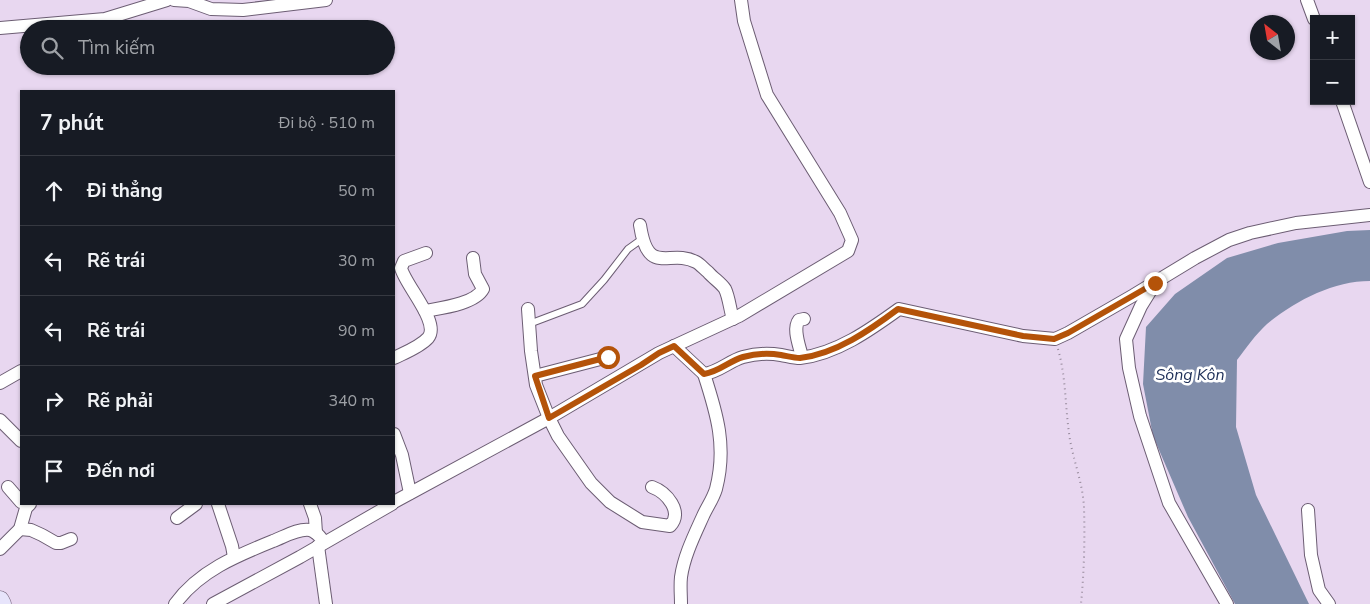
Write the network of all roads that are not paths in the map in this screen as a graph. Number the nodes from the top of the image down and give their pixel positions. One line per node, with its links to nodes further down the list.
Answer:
1 (168, 0): 7 (street)
2 (174, 0): 3 (street)
3 (326, 0)
4 (740, 0): 20 (street)
5 (1307, 0): 6 (street)
6 (1312, 15)
7 (93, 20)
8 (20, 26): 9 (street)
9 (0, 28)
10 (1343, 105): 11 (street)
11 (1370, 182)
12 (1370, 215): 17 (street)
13 (640, 226): 14 (street)
14 (642, 239): 20 (street); 22 (lane)
15 (426, 253): 19 (street)
16 (473, 258): 19 (street)
17 (1155, 283): 25 (street); 58 (street)
18 (528, 309): 22 (street)
19 (425, 311): 26 (street)
20 (733, 319): 23 (street)
21 (804, 319): 25 (street)
22 (529, 324): 29 (street)
23 (674, 346): 28 (street); 31 (street)
24 (608, 357): 29 (street)
25 (802, 357): 28 (street)
26 (395, 358)
27 (20, 372): 30 (street)
28 (704, 374): 57 (street)
29 (535, 376): 31 (street)
30 (0, 383)
31 (549, 418): 36 (street); 37 (street)
32 (0, 420): 34 (street)
33 (395, 436): 37 (street)
34 (20, 440)
35 (8, 487): 38 (street)
36 (652, 487)
37 (410, 493): 39 (street)
38 (20, 500)
39 (395, 502)
40 (25, 505): 47 (street)
41 (195, 505): 46 (street)
42 (218, 505): 51 (street)
43 (310, 505): 49 (street)
44 (389, 505): 49 (street)
45 (1308, 510): 59 (street)
46 (177, 518)
47 (20, 529): 48 (street); 50 (street)
48 (71, 539)
49 (319, 540): 51 (street); 55 (street); 56 (street)
50 (0, 549)
51 (234, 557): 54 (street)
52 (0, 600): 53 (street)
53 (2, 604)
54 (175, 604)
55 (213, 604)
56 (326, 604)
57 (682, 604)
58 (1227, 604)
59 (1329, 604)

